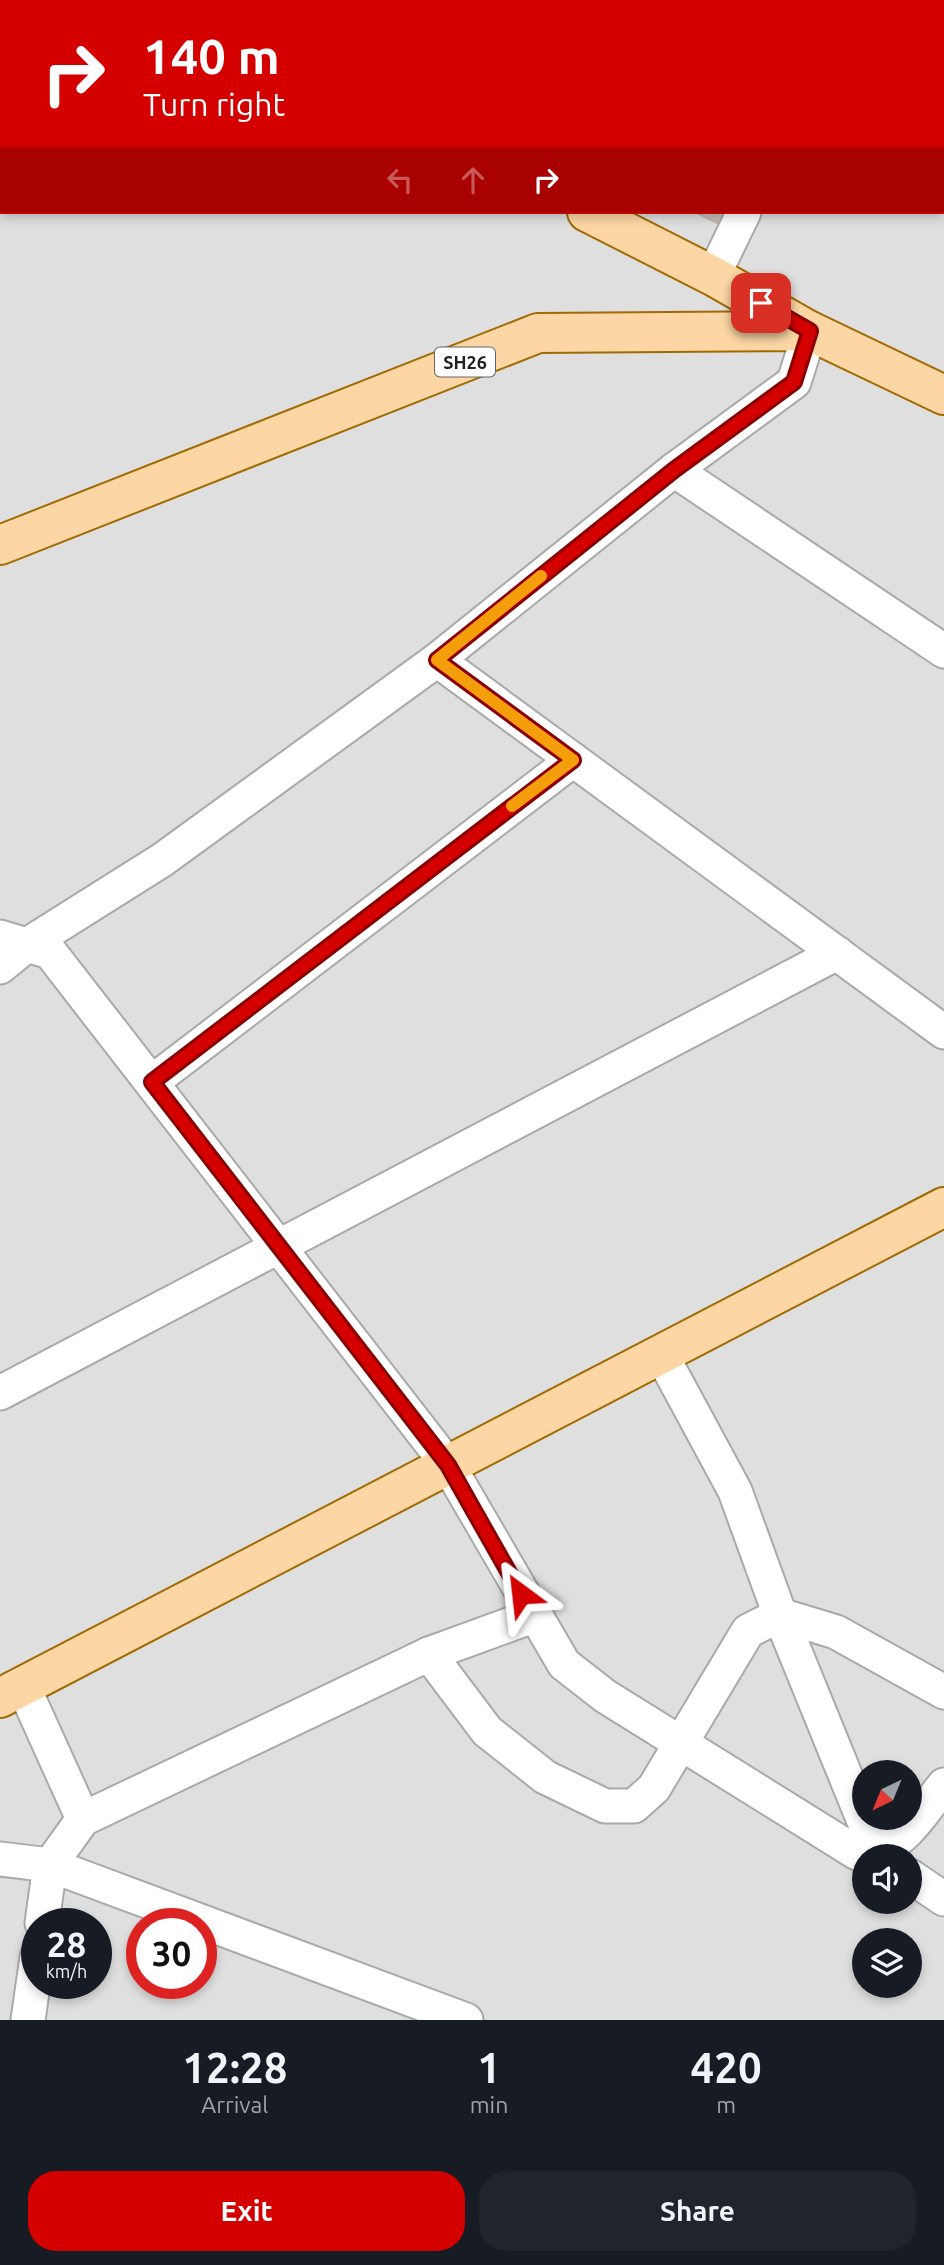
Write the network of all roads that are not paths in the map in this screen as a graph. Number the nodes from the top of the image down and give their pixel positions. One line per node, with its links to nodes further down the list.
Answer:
1 (591, 214): 3 (main road)
2 (743, 214): 3 (street)
3 (713, 276): 4 (main road)
4 (810, 331): 5 (main road, SH26); 6 (street); 7 (main road, SH26)
5 (944, 395)
6 (674, 470): 8 (street); 9 (street)
7 (0, 545)
8 (944, 651)
9 (437, 660): 10 (street); 11 (street)
10 (573, 760): 12 (street); 15 (street)
11 (14, 941): 13 (street); 15 (street)
12 (837, 953): 14 (street); 17 (street)
13 (0, 967)
14 (944, 1032)
15 (152, 1082): 17 (street)
16 (944, 1207): 18 (main road)
17 (280, 1245): 19 (street); 20 (street)
18 (661, 1354): 20 (main road); 21 (street)
19 (0, 1393)
20 (448, 1465): 22 (street); 24 (main road)
21 (780, 1615): 25 (street); 26 (street); 29 (street)
22 (533, 1616): 23 (street); 26 (street)
23 (429, 1654): 26 (street); 28 (street)
24 (11, 1692): 28 (street)
25 (944, 1692)
26 (680, 1743): 31 (street)
27 (944, 1785): 30 (street)
28 (83, 1819): 33 (street)
29 (875, 1844)
30 (894, 1844)
31 (852, 1850)
32 (0, 1859): 33 (street)
33 (50, 1865): 36 (street); 39 (street)
34 (922, 1884): 35 (street)
35 (944, 1899)
36 (44, 1908)
37 (31, 1999): 38 (street)
38 (28, 2020)
39 (466, 2020)

